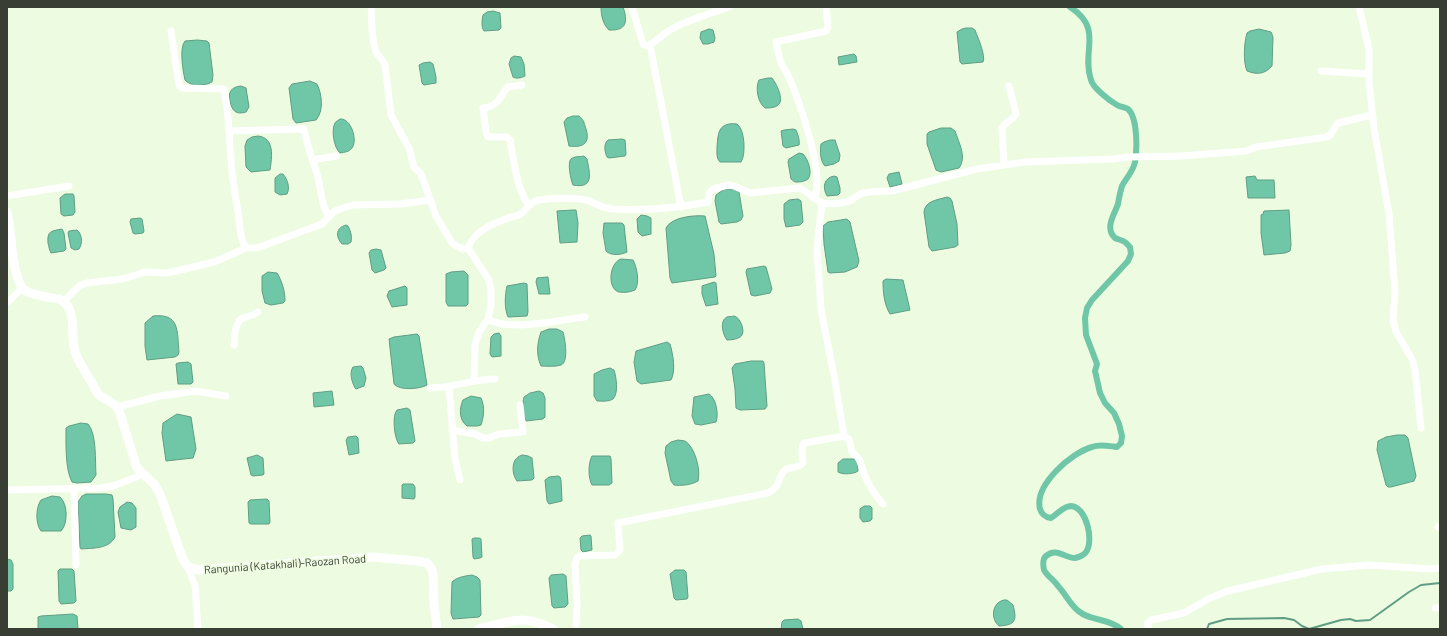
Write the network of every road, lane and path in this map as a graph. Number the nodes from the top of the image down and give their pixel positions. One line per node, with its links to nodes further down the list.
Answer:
1 (372, 7): 20 (street)
2 (632, 7): 7 (street)
3 (728, 7): 7 (street)
4 (826, 7): 19 (street)
5 (1359, 7): 9 (street)
6 (171, 31): 13 (street)
7 (650, 45): 23 (street)
8 (1321, 71): 9 (street)
9 (1369, 74): 12 (street)
10 (522, 85): 22 (street)
11 (1009, 86): 16 (street)
12 (1372, 115): 16 (street); 42 (street)
13 (229, 131): 15 (street); 26 (street)
14 (336, 156): 15 (street)
15 (312, 160): 25 (street)
16 (1004, 164): 21 (street)
17 (69, 186): 18 (street)
18 (7, 196)
19 (814, 198): 21 (street); 23 (street)
20 (431, 200): 25 (street); 27 (street)
21 (822, 203): 44 (street)
22 (528, 205): 23 (street); 27 (street)
23 (681, 207)
24 (7, 212): 28 (main road)
25 (329, 216): 26 (street)
26 (246, 248): 29 (street)
27 (468, 248): 33 (street)
28 (22, 288): 29 (main road); 30 (street)
29 (64, 301): 41 (main road)
30 (7, 303)
31 (258, 312): 34 (street)
32 (585, 318): 33 (street)
33 (488, 319): 36 (street)
34 (234, 345)
35 (495, 379): 36 (street)
36 (474, 381): 37 (street)
37 (449, 387): 38 (street); 43 (street)
38 (430, 388)
39 (226, 396): 41 (street)
40 (520, 405): 43 (street)
41 (117, 407): 45 (main road)
42 (1421, 428)
43 (452, 430): 46 (street)
44 (844, 436): 49 (street); 53 (street)
45 (144, 474): 47 (street); 51 (main road)
46 (460, 480)
47 (74, 488): 48 (street); 50 (street)
48 (7, 490)
49 (882, 504)
50 (76, 565)
51 (187, 566): 54 (street); 55 (main road, Rangunia (Katakhali)-Raozan Road)
52 (1440, 568): 58 (street)
53 (576, 624)
54 (198, 629)
55 (438, 629)
56 (478, 629): 57 (main road)
57 (553, 629)
58 (1149, 629)

